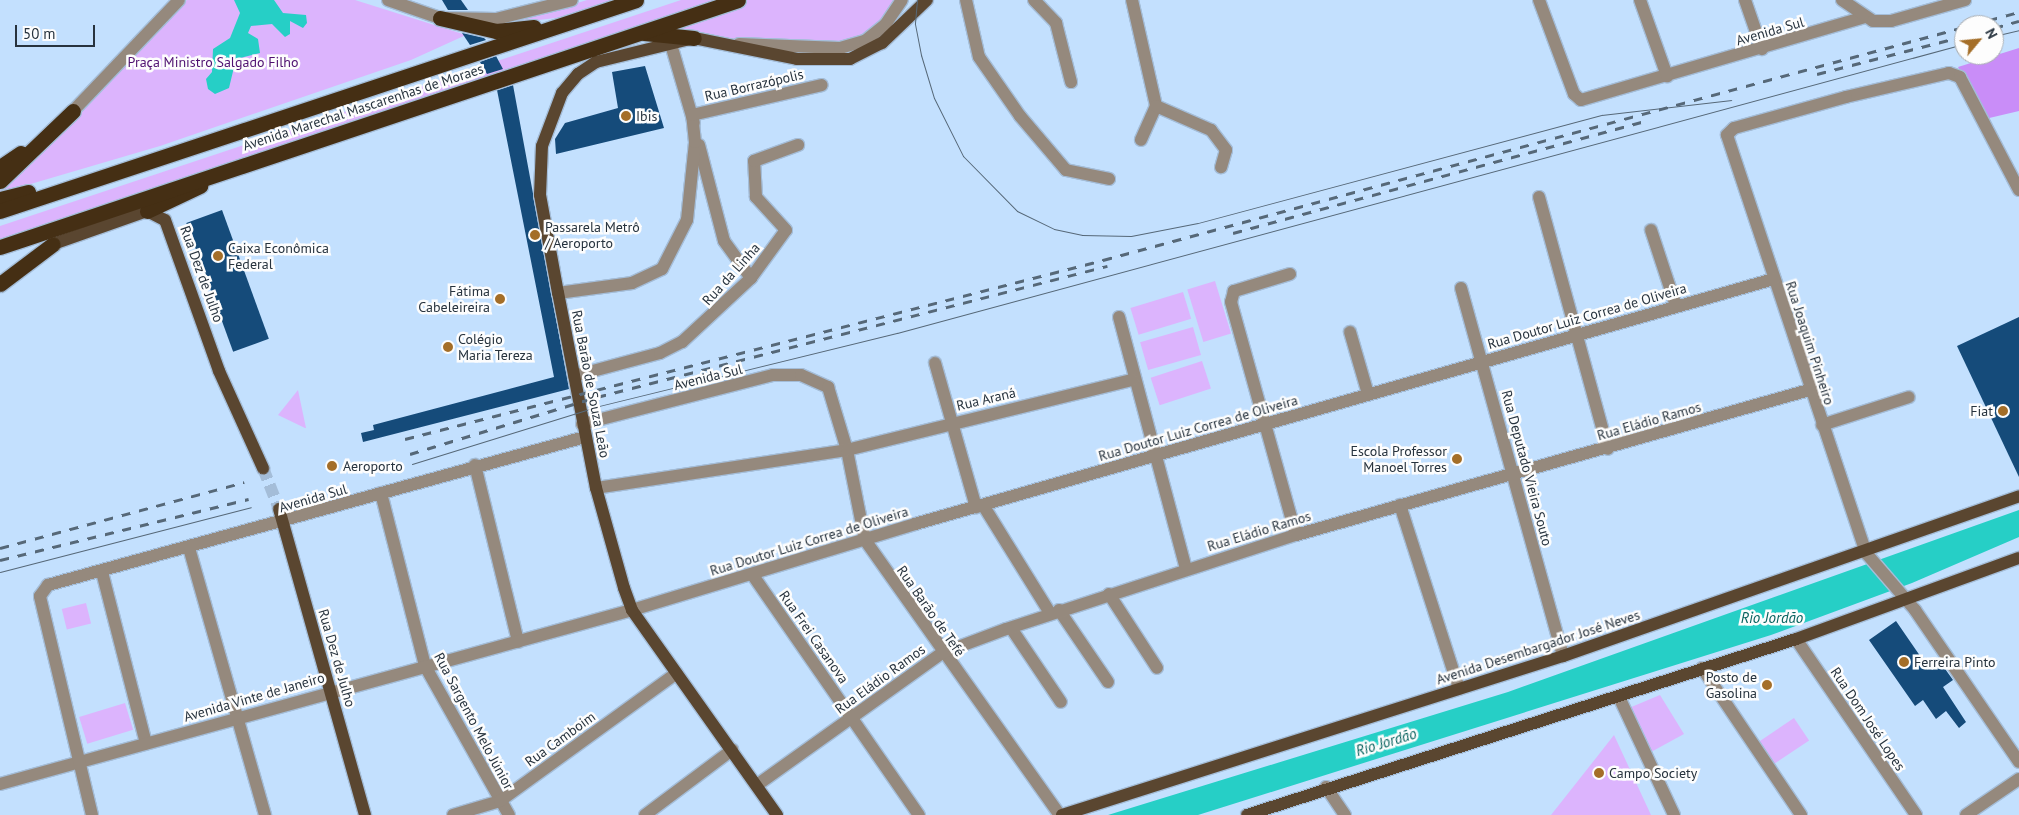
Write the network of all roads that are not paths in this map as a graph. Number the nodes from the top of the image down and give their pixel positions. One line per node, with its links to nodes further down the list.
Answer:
1 (179, 0): 28 (street)
2 (388, 0): 18 (street)
3 (572, 0): 18 (street)
4 (636, 0): 16 (highway, Avenida Marechal Mascarenhas de Moraes)
5 (738, 0): 19 (highway, Avenida Marechal Mascarenhas de Moraes)
6 (902, 0): 22 (street)
7 (927, 0): 22 (main road)
8 (966, 0): 36 (street)
9 (1034, 0): 25 (street)
10 (1132, 0): 27 (street)
11 (1539, 0): 24 (street, Avenida Sul)
12 (1640, 0): 24 (street)
13 (1745, 0): 23 (street)
14 (1842, 0): 17 (street)
15 (1965, 0): 17 (street, Avenida Sul)
16 (592, 16): 18 (highway); 35 (highway, Avenida Marechal Mascarenhas de Moraes)
17 (1864, 16): 23 (street, Avenida Sul)
18 (440, 18)
19 (638, 33): 20 (highway); 33 (highway, Avenida Marechal Mascarenhas de Moraes)
20 (694, 38): 21 (main road, Rua Barão de Souza Leão); 22 (main road, Rua Barão de Souza Leão)
21 (670, 42): 29 (street); 52 (main road, Rua Barão de Souza Leão)
22 (726, 44)
23 (1762, 49): 24 (street, Avenida Sul)
24 (1667, 76)
25 (1071, 82)
26 (822, 85): 29 (street, Rua Borrazópolis)
27 (1156, 106): 30 (street); 34 (street)
28 (73, 111): 32 (highway); 37 (highway)
29 (692, 115): 48 (street); 52 (street, Rua Borrazópolis)
30 (1141, 140)
31 (798, 145): 48 (street, Rua da Linha)
32 (0, 167)
33 (234, 167): 42 (highway); 45 (highway, Avenida Marechal Mascarenhas de Moraes)
34 (1221, 167)
35 (120, 169): 40 (highway); 41 (highway, Avenida Marechal Mascarenhas de Moraes)
36 (1109, 179)
37 (0, 181)
38 (2019, 190): 49 (street, Rua Joaquim Pinheiro)
39 (1540, 197): 56 (street)
40 (0, 199)
41 (0, 211)
42 (147, 211): 44 (main road); 74 (main road, Rua Dez de Julho)
43 (1651, 230): 53 (street)
44 (53, 244): 46 (highway); 50 (highway)
45 (0, 247)
46 (0, 272)
47 (1290, 274): 67 (street)
48 (751, 278): 59 (street, Rua da Linha)
49 (1774, 279): 53 (street, Rua Doutor Luiz Correa de Oliveira); 61 (street, Rua Joaquim Pinheiro)
50 (0, 284)
51 (1461, 288): 57 (street, Rua Deputado Vieira Souto)
52 (558, 293): 59 (main road, Rua Barão de Souza Leão)
53 (1676, 306): 56 (street, Rua Doutor Luiz Correa de Oliveira)
54 (1119, 317): 60 (street)
55 (1350, 332): 62 (street)
56 (1579, 333): 57 (street, Rua Doutor Luiz Correa de Oliveira); 70 (street)
57 (1483, 362): 62 (street, Rua Doutor Luiz Correa de Oliveira); 75 (street, Rua Deputado Vieira Souto)
58 (935, 363): 65 (street)
59 (574, 376): 66 (main road, Rua Barão de Souza Leão)
60 (1133, 380): 65 (street, Rua Araná); 72 (street)
61 (1809, 390): 68 (street, Rua Joaquim Pinheiro); 70 (street, Rua Eládio Ramos)
62 (1368, 394): 67 (street, Rua Doutor Luiz Correa de Oliveira)
63 (1909, 397): 68 (street)
64 (834, 398): 66 (street, Avenida Sul); 71 (street, Rua Barão de Tefé)
65 (949, 423): 71 (street, Rua Araná); 80 (street)
66 (582, 424): 69 (main road, Rua Barão de Souza Leão)
67 (1265, 425): 72 (street, Rua Doutor Luiz Correa de Oliveira); 83 (street)
68 (1822, 425): 86 (street, Rua Joaquim Pinheiro)
69 (585, 438): 73 (street, Avenida Sul); 76 (main road, Rua Barão de Souza Leão)
70 (1608, 449): 75 (street, Rua Eládio Ramos)
71 (847, 450): 76 (street, Rua Araná); 84 (street, Rua Barão de Tefé)
72 (1155, 458): 80 (street, Rua Doutor Luiz Correa de Oliveira); 88 (street)
73 (476, 465): 77 (street, Avenida Sul); 97 (street)
74 (263, 468)
75 (1511, 476): 79 (street, Rua Eládio Ramos); 99 (street, Rua Deputado Vieira Souto)
76 (596, 488): 93 (main road, Rua Barão de Souza Leão)
77 (381, 493): 82 (street, Avenida Sul); 100 (street, Rua Sargento Melo Júnior)
78 (2019, 496): 86 (main road, Avenida Desembargador José Neves)
79 (1400, 505): 83 (street, Rua Eládio Ramos); 105 (street)
80 (979, 506): 84 (street, Rua Doutor Luiz Correa de Oliveira); 94 (street)
81 (278, 509): 82 (main road, Rua Dez de Julho)
82 (283, 522): 85 (street, Avenida Sul); 106 (main road, Rua Dez de Julho)
83 (1296, 535): 88 (street, Rua Eládio Ramos)
84 (865, 540): 90 (street, Rua Doutor Luiz Correa de Oliveira); 98 (street, Rua Barão de Tefé)
85 (189, 548): 89 (street, Avenida Sul); 109 (street)
86 (1870, 557): 92 (street); 99 (main road, Avenida Desembargador José Neves)
87 (2019, 558): 92 (main road)
88 (1186, 568): 91 (street, Rua Eládio Ramos)
89 (102, 572): 111 (street); 113 (street, Avenida Sul)
90 (752, 574): 93 (street, Rua Doutor Luiz Correa de Oliveira); 110 (street, Rua Frei Casanova)
91 (1109, 594): 94 (street, Rua Eládio Ramos); 101 (street)
92 (1905, 597): 96 (main road); 114 (street)
93 (632, 610): 97 (street, Avenida Vinte de Janeiro); 103 (main road, Rua Barão de Souza Leão)
94 (1055, 612): 95 (street, Rua Eládio Ramos); 104 (street)
95 (1011, 628): 98 (street, Rua Eládio Ramos); 108 (street)
96 (1796, 639): 102 (main road); 133 (street, Rua Dom José Lopes)
97 (518, 642): 100 (street, Avenida Vinte de Janeiro)
98 (942, 653): 110 (street, Rua Eládio Ramos); 128 (street, Rua Barão de Tefé)
99 (1563, 656): 105 (main road, Avenida Desembargador José Neves)
100 (425, 666): 106 (street, Avenida Vinte de Janeiro); 119 (street, Rua Sargento Melo Júnior)
101 (1157, 668)
102 (1702, 668): 107 (main road); 132 (street)
103 (677, 673): 112 (main road, Rua Barão de Souza Leão); 119 (street, Rua Camboim)
104 (1108, 682)
105 (1459, 689): 128 (main road, Avenida Desembargador José Neves)
106 (331, 690): 109 (street, Avenida Vinte de Janeiro); 123 (main road, Rua Dez de Julho)
107 (1619, 697): 118 (main road); 131 (street)
108 (1061, 702)
109 (238, 716): 111 (street, Avenida Vinte de Janeiro); 122 (street)
110 (851, 718): 117 (street, Rua Eládio Ramos); 127 (street, Rua Frei Casanova)
111 (146, 743): 113 (street, Avenida Vinte de Janeiro)
112 (732, 750): 117 (main road, Rua Barão de Souza Leão); 120 (street)
113 (80, 762): 116 (street, Avenida Vinte de Janeiro); 121 (street)
114 (2019, 762)
115 (2019, 779): 134 (street)
116 (0, 784)
117 (757, 785): 126 (main road, Rua Barão de Souza Leão)
118 (1326, 788): 129 (main road); 130 (street)
119 (500, 801): 124 (street, Rua Camboim); 125 (street, Rua Sargento Melo Júnior)
120 (650, 814)
121 (92, 815)
122 (265, 815)
123 (365, 815)
124 (453, 815)
125 (509, 815)
126 (777, 815)
127 (919, 815)
128 (1062, 815)
129 (1246, 815)
130 (1345, 815)
131 (1674, 815)
132 (1801, 815)
133 (1916, 815)
134 (1966, 815)

